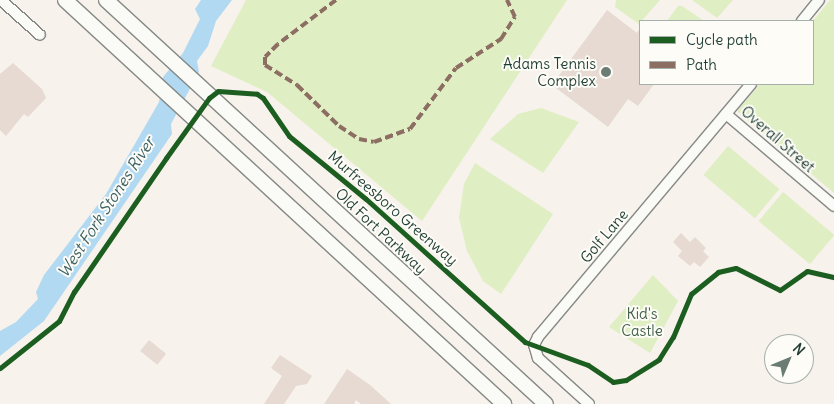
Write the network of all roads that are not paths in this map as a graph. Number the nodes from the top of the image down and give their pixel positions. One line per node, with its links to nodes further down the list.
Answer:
1 (1, 0): 6 (street)
2 (65, 0): 10 (main road)
3 (106, 0): 11 (main road, Old Fort Parkway)
4 (819, 0): 5 (street)
5 (803, 20)
6 (40, 35)
7 (750, 85): 8 (street, Golf Lane)
8 (726, 114): 9 (street, Overall Street); 12 (street, Golf Lane)
9 (834, 206)
10 (504, 404)
11 (546, 404)
12 (589, 404)

